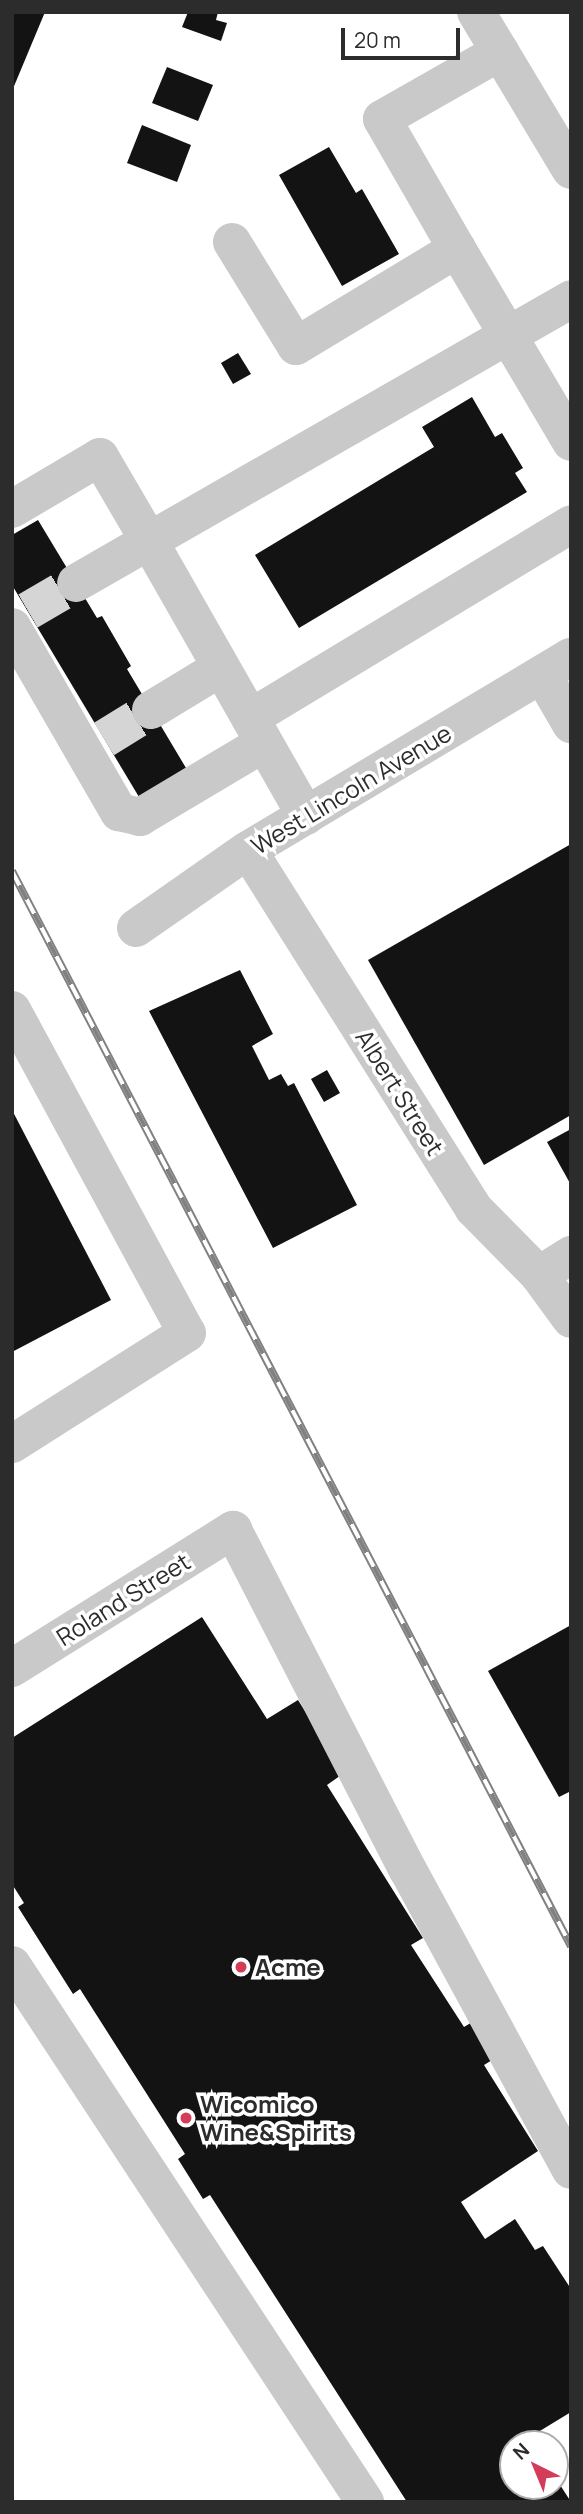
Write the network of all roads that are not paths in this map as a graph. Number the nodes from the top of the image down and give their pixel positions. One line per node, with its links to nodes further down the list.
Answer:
1 (476, 12): 2 (street)
2 (500, 52): 3 (street); 5 (street)
3 (567, 154)
4 (232, 242): 5 (street)
5 (457, 248): 7 (street)
6 (571, 299): 7 (street)
7 (508, 334): 8 (street); 11 (street)
8 (571, 442)
9 (12, 509): 11 (street)
10 (571, 524): 18 (street)
11 (149, 541): 12 (street); 15 (street)
12 (76, 583)
13 (17, 619): 18 (street)
14 (557, 667): 17 (street); 19 (street, West Lincoln Avenue)
15 (220, 668): 16 (street); 18 (street)
16 (151, 710)
17 (571, 724)
18 (257, 730): 19 (street)
19 (306, 816): 20 (street, West Lincoln Avenue)
20 (248, 850): 21 (street, West Lincoln Avenue); 23 (street, Albert Street)
21 (136, 928)
22 (12, 1010): 25 (street)
23 (555, 1265): 24 (street, Albert Street)
24 (571, 1319)
25 (12, 1444)
26 (12, 1668): 28 (street, Roland Street)
27 (12, 1965): 29 (street)
28 (571, 2171)
29 (365, 2502)

